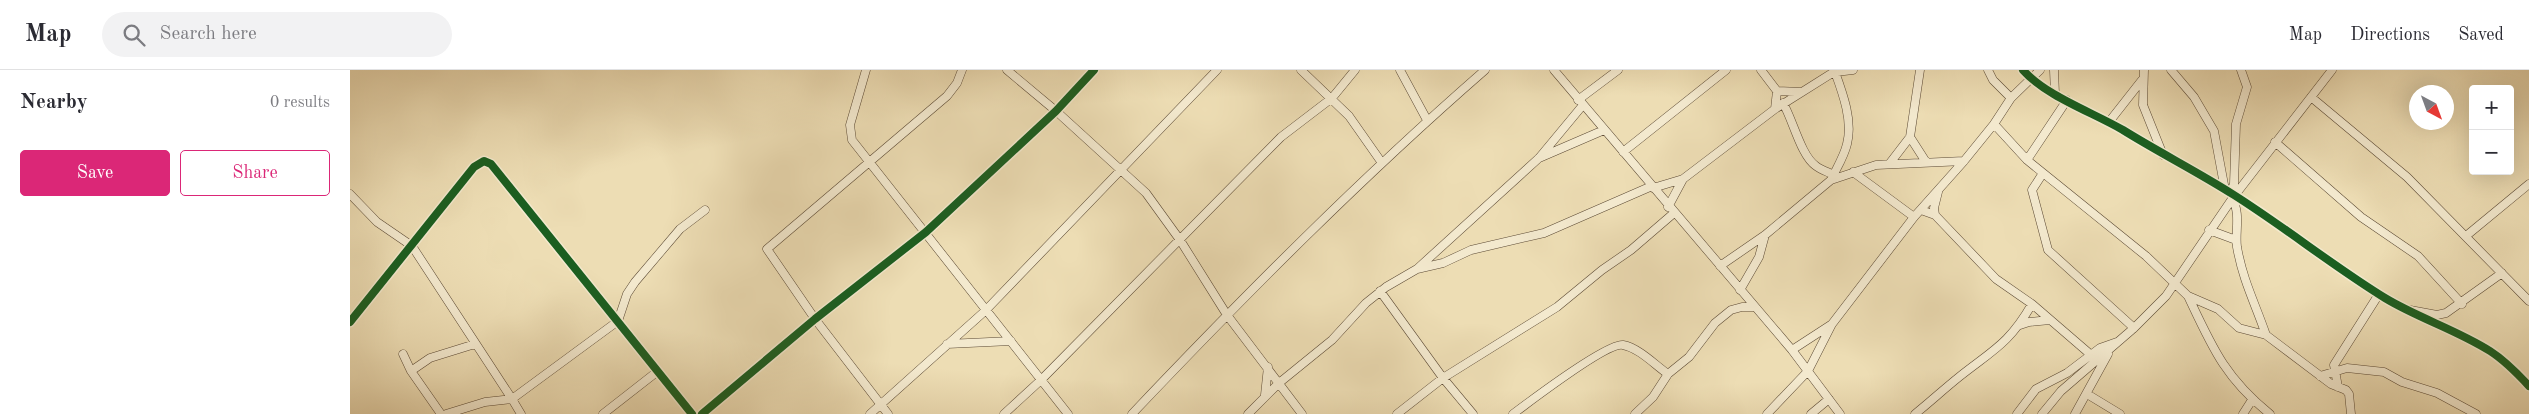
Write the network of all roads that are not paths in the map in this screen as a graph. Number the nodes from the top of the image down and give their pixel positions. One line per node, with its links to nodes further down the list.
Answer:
1 (866, 70): 50 (street)
2 (962, 70): 50 (street)
3 (1008, 70): 37 (street)
4 (1094, 70): 37 (street)
5 (1217, 70): 53 (street)
6 (1301, 70): 31 (street)
7 (1355, 70): 31 (street)
8 (1400, 70): 38 (street)
9 (1485, 70): 38 (street)
10 (1554, 70): 34 (street)
11 (1618, 70): 34 (street)
12 (1726, 70): 44 (street)
13 (1761, 70): 27 (street)
14 (1854, 70): 24 (street)
15 (1920, 70): 42 (street)
16 (1988, 70): 32 (street)
17 (2022, 70): 25 (street)
18 (2040, 70): 25 (street)
19 (2054, 70): 29 (street)
20 (2144, 70): 26 (street)
21 (2171, 70): 62 (street)
22 (2241, 70): 62 (street)
23 (2332, 70): 30 (street)
24 (1836, 71): 28 (street); 56 (street)
25 (2030, 79): 29 (street); 32 (street)
26 (2142, 80): 39 (street); 45 (street)
27 (1776, 91): 28 (street); 36 (street)
28 (1801, 92): 35 (street)
29 (2055, 94): 33 (street)
30 (2311, 97): 43 (street); 71 (street)
31 (1332, 98): 51 (street); 72 (street)
32 (2012, 98): 40 (street)
33 (2067, 100): 39 (street); 47 (street)
34 (1580, 102): 41 (street); 46 (street)
35 (1783, 103): 36 (street); 56 (street)
36 (1775, 109): 57 (street)
37 (1056, 110): 53 (street); 69 (street)
38 (1427, 120): 51 (street)
39 (2109, 122): 45 (street)
40 (1994, 124): 47 (street); 48 (street)
41 (1604, 130): 44 (street); 46 (street)
42 (1910, 137): 49 (street); 52 (street)
43 (2275, 142): 62 (street); 85 (street)
44 (1624, 152): 60 (street)
45 (2163, 155): 62 (street)
46 (1539, 158): 76 (street)
47 (2027, 160): 55 (street)
48 (1964, 161): 49 (street); 59 (street)
49 (1926, 162): 52 (street)
50 (870, 163): 69 (street); 90 (street)
51 (1382, 163): 89 (street)
52 (1890, 163): 54 (street)
53 (1122, 169): 72 (street); 88 (street)
54 (1854, 172): 56 (street); 67 (street)
55 (2043, 173): 78 (street); 96 (street)
56 (1832, 178): 70 (street)
57 (1683, 179): 60 (street); 64 (street)
58 (2529, 184): 71 (street)
59 (1940, 186): 65 (street); 66 (street)
60 (1653, 187): 64 (street); 76 (street)
61 (350, 194): 74 (street)
62 (2231, 194): 68 (street); 73 (street); 81 (street)
63 (705, 210): 92 (street)
64 (1671, 210): 75 (street); 113 (street)
65 (1921, 210): 66 (street); 67 (street)
66 (1935, 215): 84 (street)
67 (1914, 217): 94 (street)
68 (2209, 230): 73 (street); 78 (street)
69 (926, 232): 88 (street); 90 (street)
70 (1765, 235): 75 (street); 80 (street)
71 (2466, 236): 77 (street)
72 (1180, 240): 89 (street); 114 (street)
73 (2236, 240): 97 (street)
74 (412, 246): 92 (street); 93 (street); 100 (street)
75 (1720, 266): 80 (street)
76 (1417, 269): 79 (street)
77 (2502, 273): 83 (street); 85 (street)
78 (2175, 284): 82 (street); 96 (street)
79 (1383, 289): 113 (street); 115 (street)
80 (1740, 290): 86 (street)
81 (2379, 294): 87 (street); 110 (street)
82 (2188, 296): 97 (street); 122 (street)
83 (2529, 302)
84 (2032, 304): 91 (street); 95 (street)
85 (2462, 304): 87 (street)
86 (1755, 307): 103 (street); 111 (street)
87 (2403, 308): 116 (street)
88 (985, 311): 98 (street); 101 (street)
89 (1227, 315): 106 (street); 136 (street)
90 (815, 319): 123 (street); 131 (street)
91 (2050, 320): 95 (street); 105 (street)
92 (618, 321): 108 (street); 120 (street)
93 (350, 322)
94 (1832, 324): 103 (street); 109 (street)
95 (2020, 326): 146 (street)
96 (2134, 328): 99 (street)
97 (2266, 335): 112 (street)
98 (1011, 341): 101 (street); 114 (street)
99 (2119, 342): 102 (street); 105 (street)
100 (475, 344): 107 (street); 120 (street)
101 (947, 344): 123 (street)
102 (2112, 348): 118 (street); 148 (street)
103 (1792, 350): 109 (street)
104 (403, 354): 107 (street)
105 (2090, 354): 147 (street)
106 (1268, 367): 115 (street); 119 (street)
107 (411, 371): 126 (street)
108 (658, 371): 129 (street); 130 (street)
109 (1808, 371): 121 (street); 143 (street)
110 (2334, 372): 112 (street); 117 (street); 153 (street)
111 (1668, 374): 141 (street); 142 (street)
112 (2320, 376): 117 (street)
113 (1443, 378): 139 (street); 140 (street)
114 (1042, 380): 134 (street); 135 (street)
115 (1279, 383): 119 (street); 138 (street)
116 (2529, 386)
117 (2338, 388): 152 (street)
118 (2087, 394): 125 (street); 149 (street)
119 (1265, 395): 137 (street)
120 (512, 399): 124 (street); 128 (street)
121 (1829, 399): 144 (street); 145 (street)
122 (2252, 400): 150 (street); 151 (street)
123 (880, 404): 132 (street); 133 (street)
124 (463, 411): 127 (street)
125 (2076, 413)
126 (441, 414)
127 (446, 414)
128 (521, 414)
129 (602, 414)
130 (692, 414)
131 (702, 414)
132 (870, 414)
133 (888, 414)
134 (1004, 414)
135 (1068, 414)
136 (1132, 414)
137 (1248, 414)
138 (1302, 414)
139 (1397, 414)
140 (1473, 414)
141 (1513, 414)
142 (1634, 414)
143 (1767, 414)
144 (1811, 414)
145 (1840, 414)
146 (1915, 414)
147 (2017, 414)
148 (2042, 414)
149 (2120, 414)
150 (2242, 414)
151 (2270, 414)
152 (2351, 414)
153 (2476, 414)

